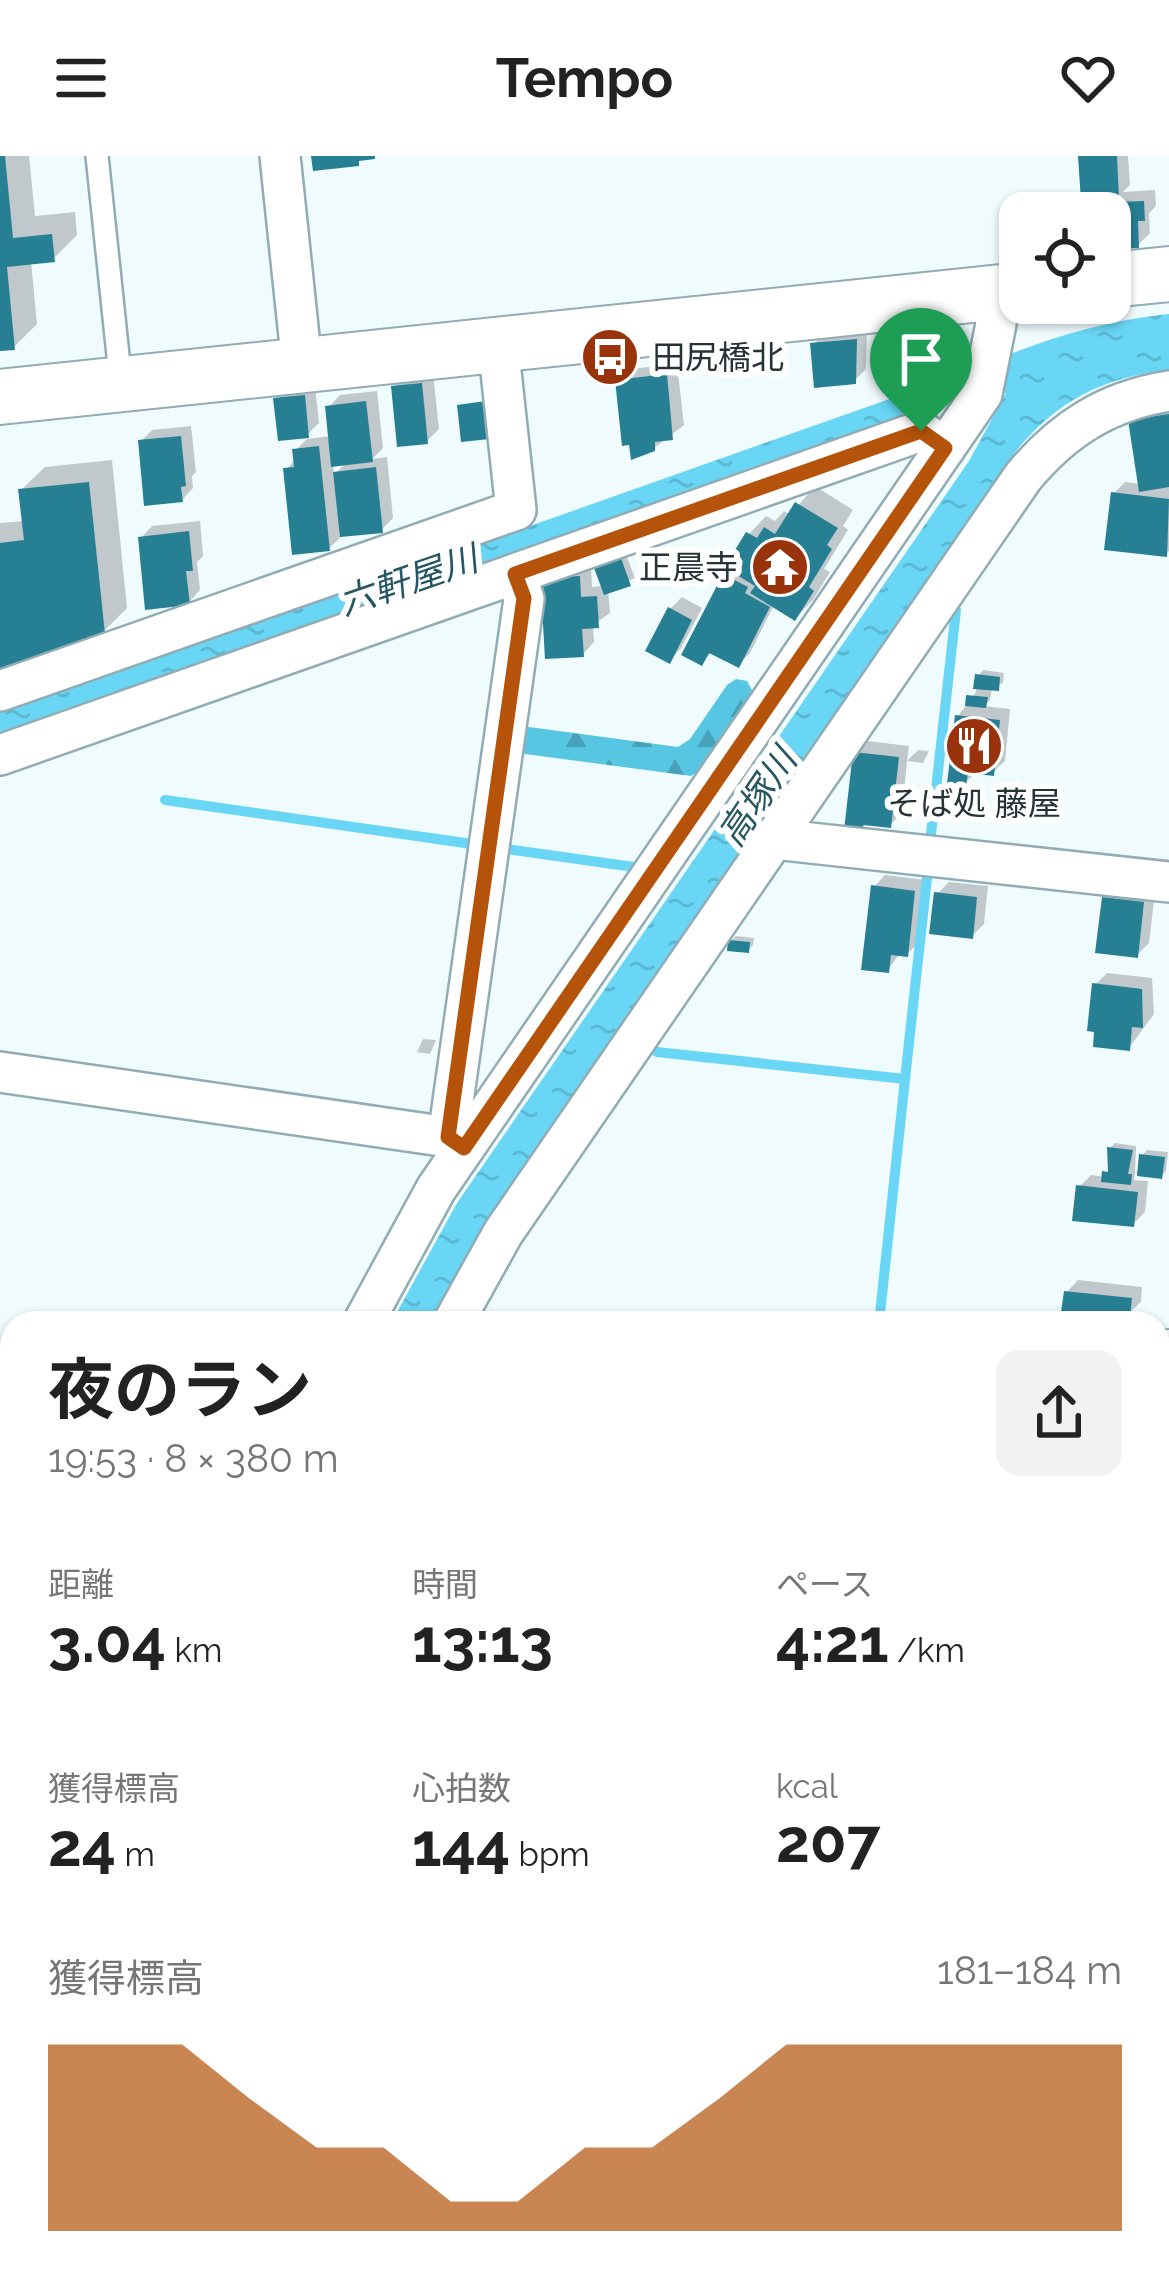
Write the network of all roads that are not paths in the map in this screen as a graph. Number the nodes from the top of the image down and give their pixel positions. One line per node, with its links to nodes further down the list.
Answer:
1 (97, 156): 9 (lane)
2 (280, 156): 8 (street)
3 (1169, 274): 4 (street)
4 (1131, 278)
5 (999, 292): 7 (street)
6 (999, 314): 12 (street)
7 (498, 344): 8 (street); 14 (street)
8 (302, 365): 9 (street)
9 (121, 384): 11 (street)
10 (1169, 391): 16 (street)
11 (0, 397)
12 (945, 448): 13 (street); 19 (street)
13 (515, 574): 15 (street); 19 (street)
14 (0, 691)
15 (0, 755)
16 (774, 839): 17 (street); 21 (street)
17 (1169, 882)
18 (0, 1072): 19 (street)
19 (456, 1142): 20 (street)
20 (369, 1311)
21 (460, 1311)

